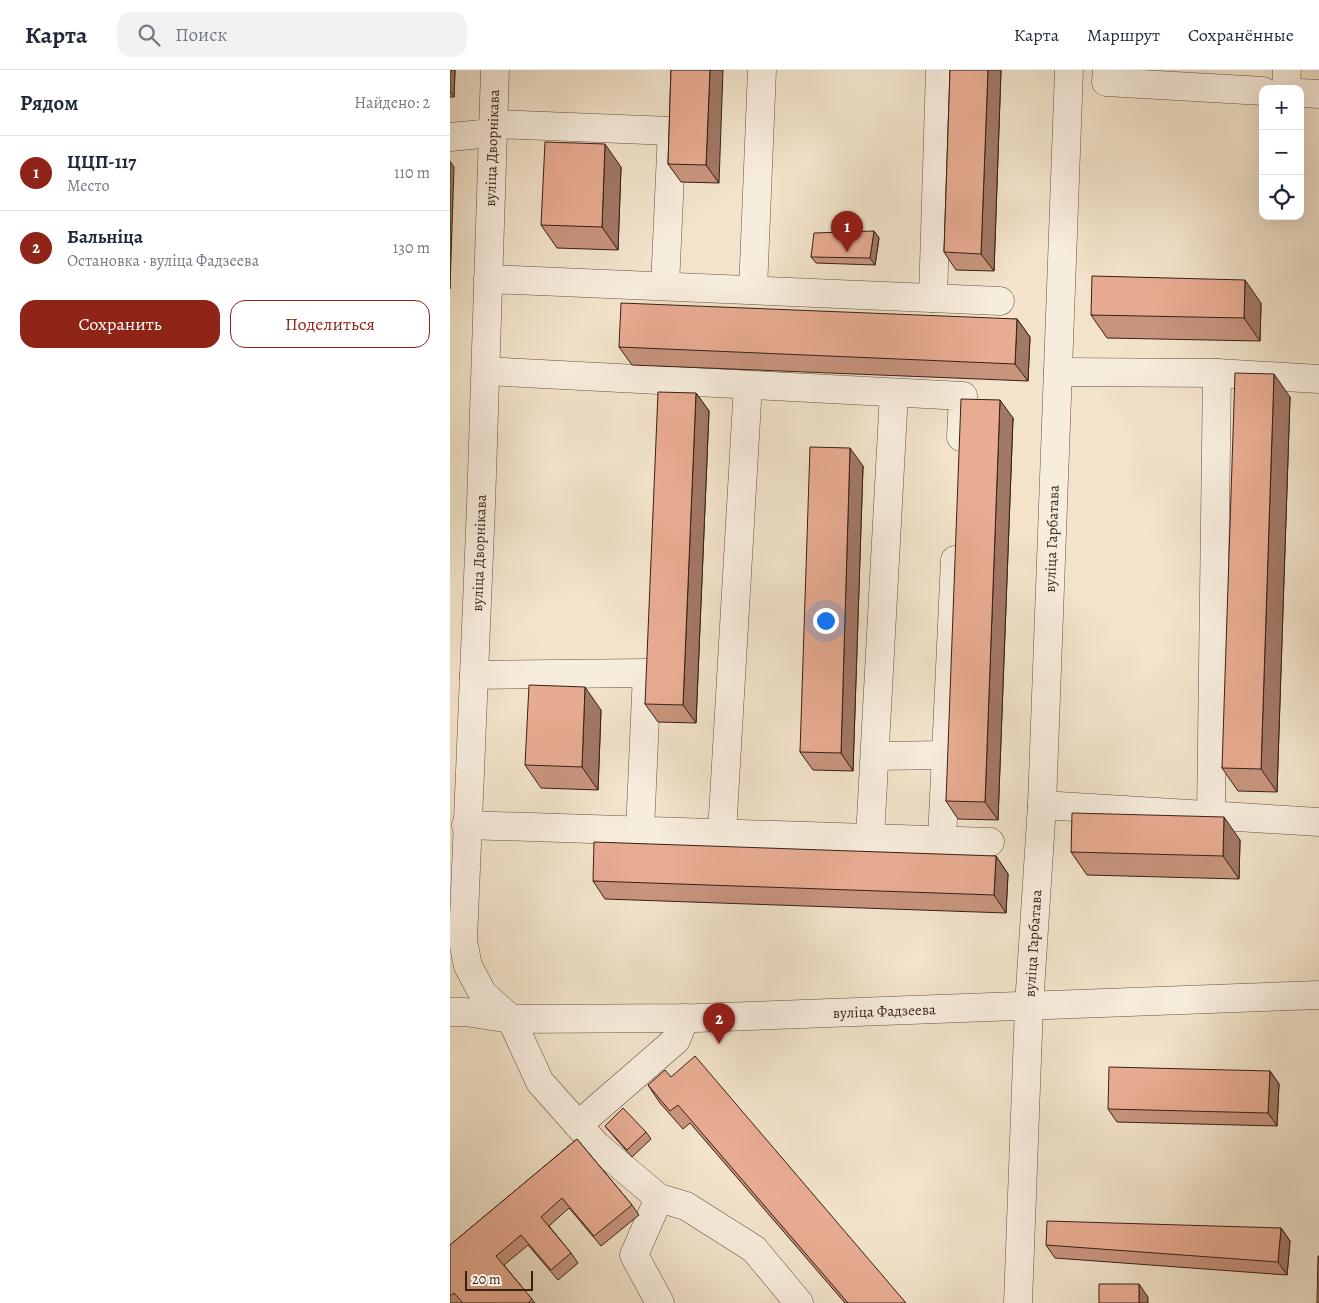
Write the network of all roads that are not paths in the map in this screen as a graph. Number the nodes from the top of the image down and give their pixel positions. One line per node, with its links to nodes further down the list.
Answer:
1 (495, 70): 11 (street, вуліца Дворнікава)
2 (762, 70): 15 (street)
3 (940, 70): 16 (street)
4 (1069, 70): 19 (street, вуліца Гарбатава)
5 (1107, 70): 8 (street)
6 (1287, 70): 7 (street)
7 (1286, 85)
8 (1259, 91)
9 (1304, 93): 10 (street)
10 (1319, 94)
11 (492, 128): 12 (street); 13 (street, вуліца Дворнікава); 14 (street)
12 (450, 138)
13 (488, 278): 14 (street); 18 (street, вуліца Дворнікава)
14 (665, 286): 15 (street)
15 (753, 290): 16 (street)
16 (933, 298): 17 (street)
17 (1000, 301)
18 (486, 371): 22 (street); 26 (street, вуліца Дворнікава)
19 (1058, 372): 20 (street); 29 (street, вуліца Гарбатава)
20 (1217, 373): 21 (street); 30 (street)
21 (1319, 379)
22 (748, 385): 23 (street); 34 (street)
23 (894, 393): 24 (street); 28 (street)
24 (960, 466)
25 (956, 536): 27 (street)
26 (474, 675): 32 (street, вуліца Дворнікава); 33 (street)
27 (946, 755): 28 (street); 36 (street)
28 (875, 756): 35 (street)
29 (1042, 805): 30 (street); 40 (street, вуліца Гарбатава)
30 (1211, 815): 31 (street)
31 (1319, 822)
32 (466, 825): 33 (street); 38 (street, вуліца Дворнікава)
33 (640, 831): 34 (street)
34 (722, 833): 35 (street)
35 (870, 838): 36 (street)
36 (942, 840): 37 (street)
37 (990, 842)
38 (456, 947): 43 (street, вуліца Дворнікава)
39 (1319, 995): 40 (street, вуліца Фадзеева)
40 (1029, 1006): 42 (street, вуліца Фадзеева); 48 (street, вуліца Гарбатава)
41 (450, 1012): 43 (street, вуліца Фадзеева)
42 (685, 1018): 43 (street, вуліца Фадзеева); 44 (street)
43 (511, 1019): 44 (street)
44 (578, 1125): 45 (street)
45 (659, 1198): 46 (street); 47 (street)
46 (660, 1303)
47 (799, 1303)
48 (1018, 1303)

